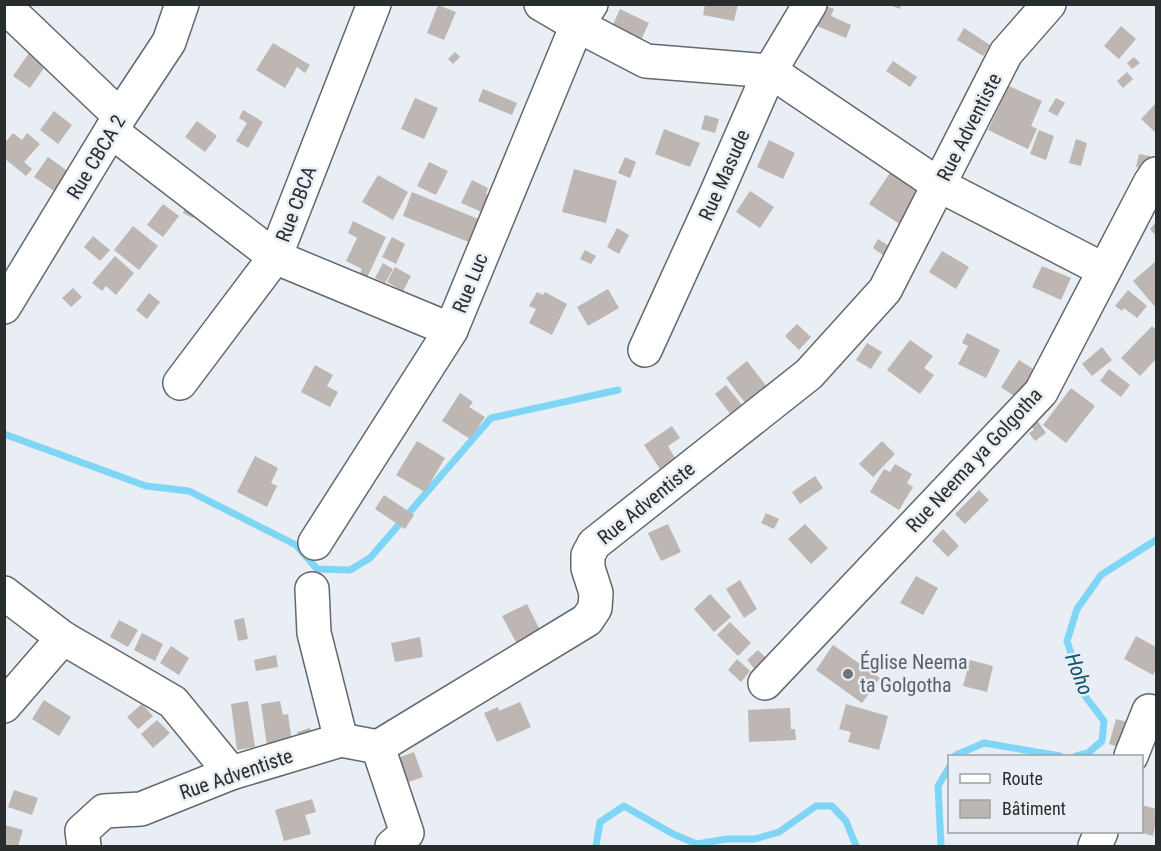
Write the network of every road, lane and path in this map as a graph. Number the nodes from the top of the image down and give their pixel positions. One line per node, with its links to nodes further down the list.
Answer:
1 (182, 4): 9 (street, Rue CBCA 2)
2 (374, 4): 12 (street, Rue CBCA)
3 (541, 4): 7 (street)
4 (810, 4): 8 (street, Rue Masude)
5 (1049, 4): 11 (street, Rue Adventiste)
6 (4, 9): 9 (street)
7 (584, 15): 8 (street); 15 (street, Rue Luc)
8 (770, 71): 11 (street); 16 (street, Rue Masude)
9 (116, 123): 12 (street); 14 (street, Rue CBCA 2)
10 (1156, 174): 13 (street, Rue Neema ya Golgotha)
11 (939, 185): 13 (street); 26 (street, Rue Adventiste)
12 (275, 257): 15 (street); 17 (street, Rue CBCA)
13 (1104, 270): 22 (street, Rue Neema ya Golgotha)
14 (4, 307)
15 (451, 330): 18 (street, Rue Luc)
16 (645, 350)
17 (180, 382)
18 (315, 543)
19 (312, 589): 25 (street)
20 (4, 593): 21 (street)
21 (63, 638): 23 (street); 28 (street)
22 (765, 683)
23 (5, 706)
24 (1156, 713): 27 (street)
25 (341, 740): 26 (street, Rue Adventiste); 28 (street, Rue Adventiste)
26 (378, 747): 30 (street)
27 (1131, 755)
28 (231, 773): 29 (street, Rue Adventiste)
29 (84, 846)
30 (392, 846)

